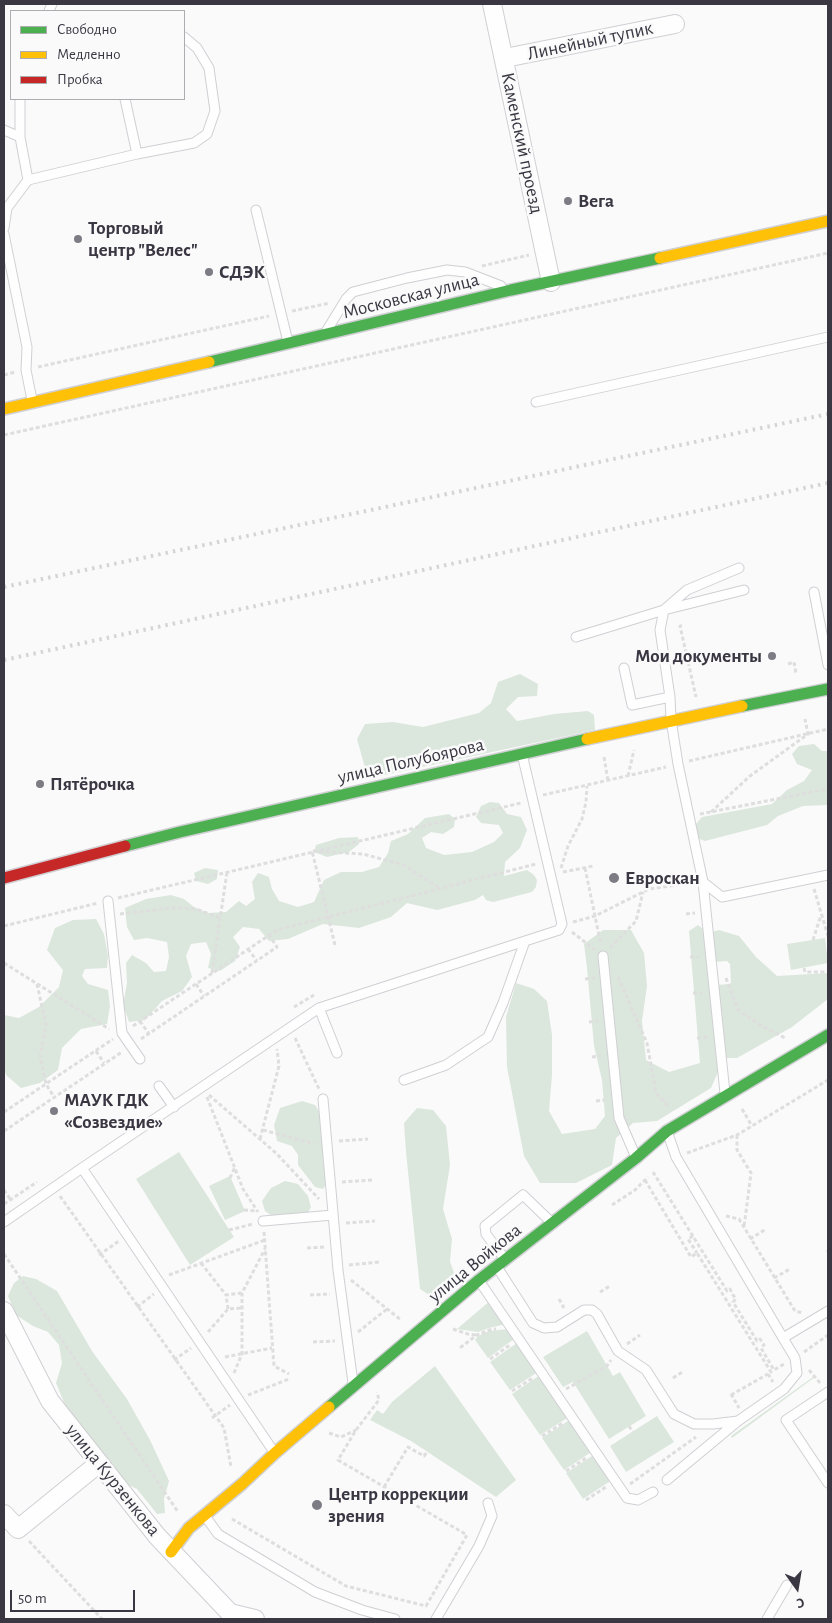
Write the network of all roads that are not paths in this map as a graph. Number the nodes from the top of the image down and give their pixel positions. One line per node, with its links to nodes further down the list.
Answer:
1 (492, 4): 4 (street, Каменский проезд)
2 (675, 24): 4 (street, Линейный тупик)
3 (185, 38): 9 (lane)
4 (504, 58): 15 (street, Каменский проезд)
5 (20, 100): 8 (lane)
6 (124, 100): 9 (lane)
7 (4, 130): 8 (lane)
8 (20, 137): 10 (lane)
9 (138, 154): 10 (lane)
10 (28, 180): 13 (lane)
11 (256, 210): 19 (lane)
12 (828, 221): 15 (street, Московская улица)
13 (4, 228)
14 (4, 234): 21 (lane)
15 (551, 282): 16 (street, Московская улица)
16 (510, 290): 17 (street, Московская улица); 17 (lane)
17 (324, 335): 19 (street, Московская улица)
18 (828, 336): 20 (lane)
19 (288, 342): 21 (street, Московская улица)
20 (536, 402)
21 (33, 403): 22 (street, Московская улица)
22 (4, 408)
23 (739, 568): 26 (lane)
24 (744, 590): 26 (lane)
25 (814, 592): 28 (lane)
26 (664, 610): 27 (lane); 31 (lane)
27 (576, 637)
28 (828, 665)
29 (624, 668): 31 (lane)
30 (828, 689): 32 (street, улица Полубоярова)
31 (670, 697): 32 (lane)
32 (671, 720): 33 (street, улица Полубоярова); 36 (lane)
33 (522, 754): 35 (street, улица Полубоярова); 38 (lane)
34 (828, 875): 36 (lane)
35 (4, 878)
36 (703, 882): 46 (lane)
37 (108, 901): 43 (lane)
38 (525, 941): 40 (lane); 44 (lane)
39 (603, 956): 50 (lane)
40 (319, 1008): 42 (lane); 48 (lane)
41 (828, 1034): 46 (street, улица Войкова)
42 (337, 1053)
43 (140, 1059)
44 (404, 1080)
45 (159, 1086): 48 (lane)
46 (725, 1096): 49 (street, улица Войкова)
47 (323, 1099): 52 (lane)
48 (174, 1107): 51 (lane)
49 (667, 1131): 50 (street, улица Войкова); 60 (lane)
50 (636, 1158): 55 (street, улица Войкова)
51 (82, 1168): 54 (lane); 64 (lane)
52 (334, 1220): 53 (lane); 61 (lane)
53 (263, 1221)
54 (4, 1222)
55 (552, 1223): 56 (street, улица Войкова); 56 (lane)
56 (501, 1263): 57 (street, улица Войкова); 63 (lane)
57 (479, 1280): 61 (street, улица Войкова); 68 (lane)
58 (4, 1311): 65 (street, улица Курзенкова)
59 (828, 1311): 60 (lane)
60 (783, 1338): 63 (lane)
61 (354, 1386): 64 (street, улица Войкова)
62 (828, 1393): 67 (lane)
63 (738, 1421): 66 (lane)
64 (275, 1453): 71 (street, улица Войкова)
65 (98, 1464): 70 (street); 72 (street, улица Курзенкова)
66 (667, 1480)
67 (828, 1483)
68 (653, 1492)
69 (488, 1503): 77 (lane)
70 (4, 1514)
71 (205, 1515): 72 (street, улица Войкова); 76 (lane)
72 (171, 1552): 74 (street, улица Курзенкова)
73 (787, 1585): 78 (lane)
74 (226, 1616): 75 (street, улица Курзенкова)
75 (254, 1619)
76 (395, 1619)
77 (436, 1619)
78 (767, 1619)

